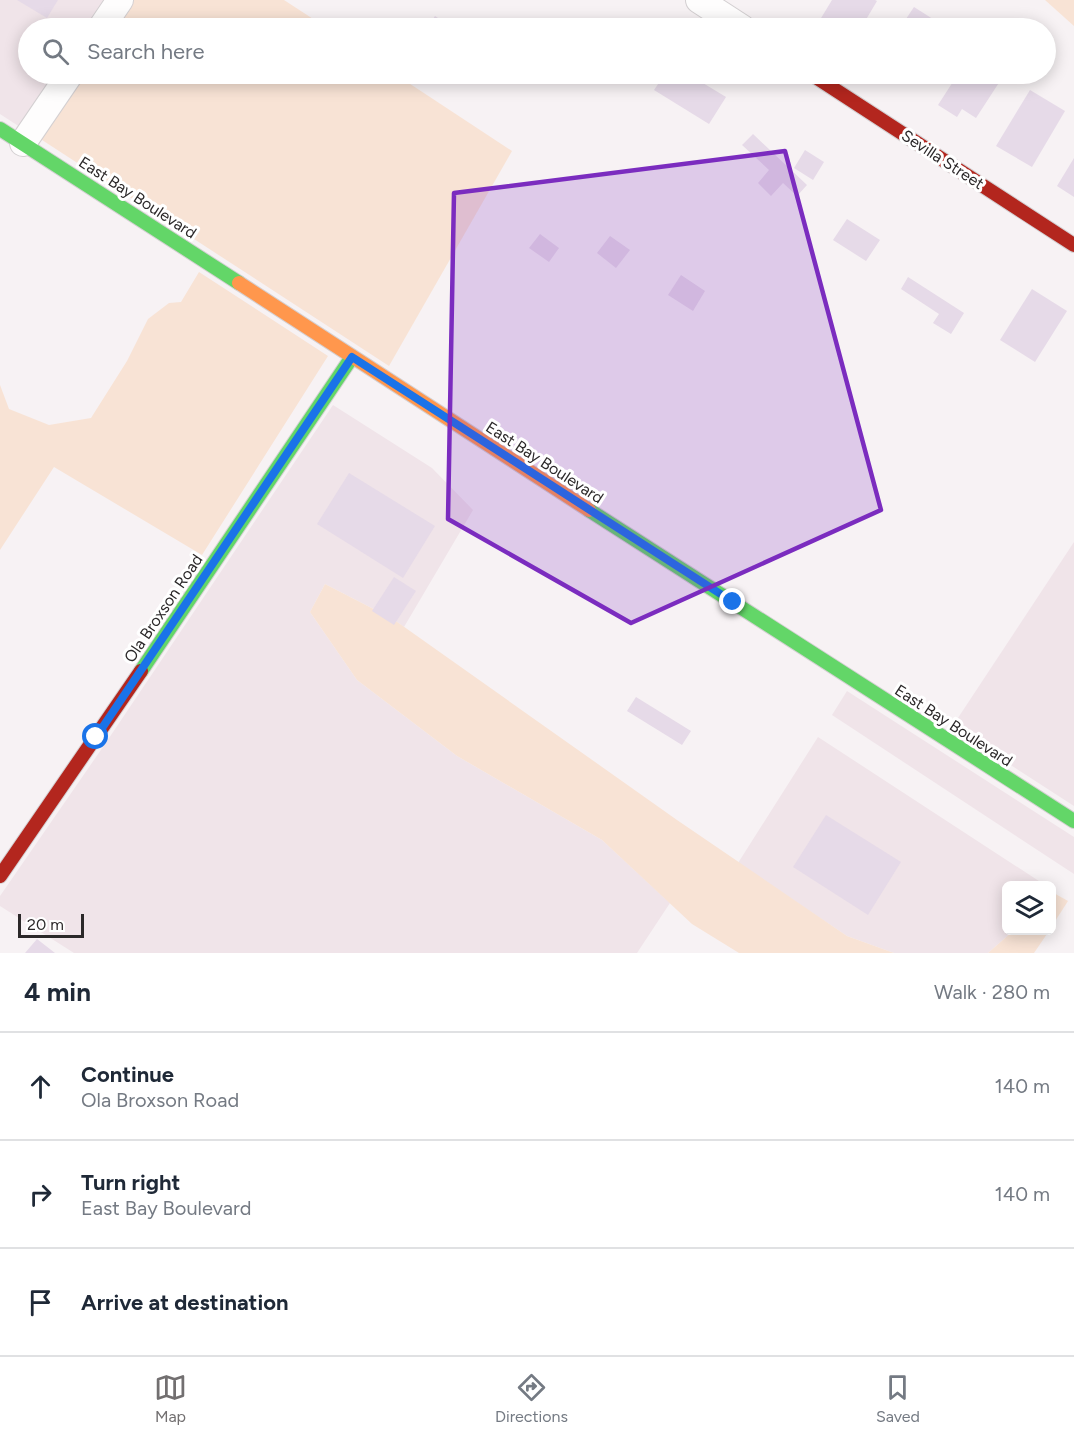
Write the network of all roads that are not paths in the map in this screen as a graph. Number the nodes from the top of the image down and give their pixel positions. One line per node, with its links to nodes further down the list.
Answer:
1 (120, 0): 3 (street)
2 (699, 0): 4 (street)
3 (108, 18)
4 (727, 18)
5 (63, 84): 8 (street)
6 (826, 84): 9 (main road, Sevilla Street)
7 (0, 129): 8 (main road, East Bay Boulevard)
8 (22, 143): 10 (main road, East Bay Boulevard)
9 (1074, 245)
10 (352, 357): 11 (main road, East Bay Boulevard); 12 (main road, Ola Broxson Road)
11 (1074, 821)
12 (0, 876)

